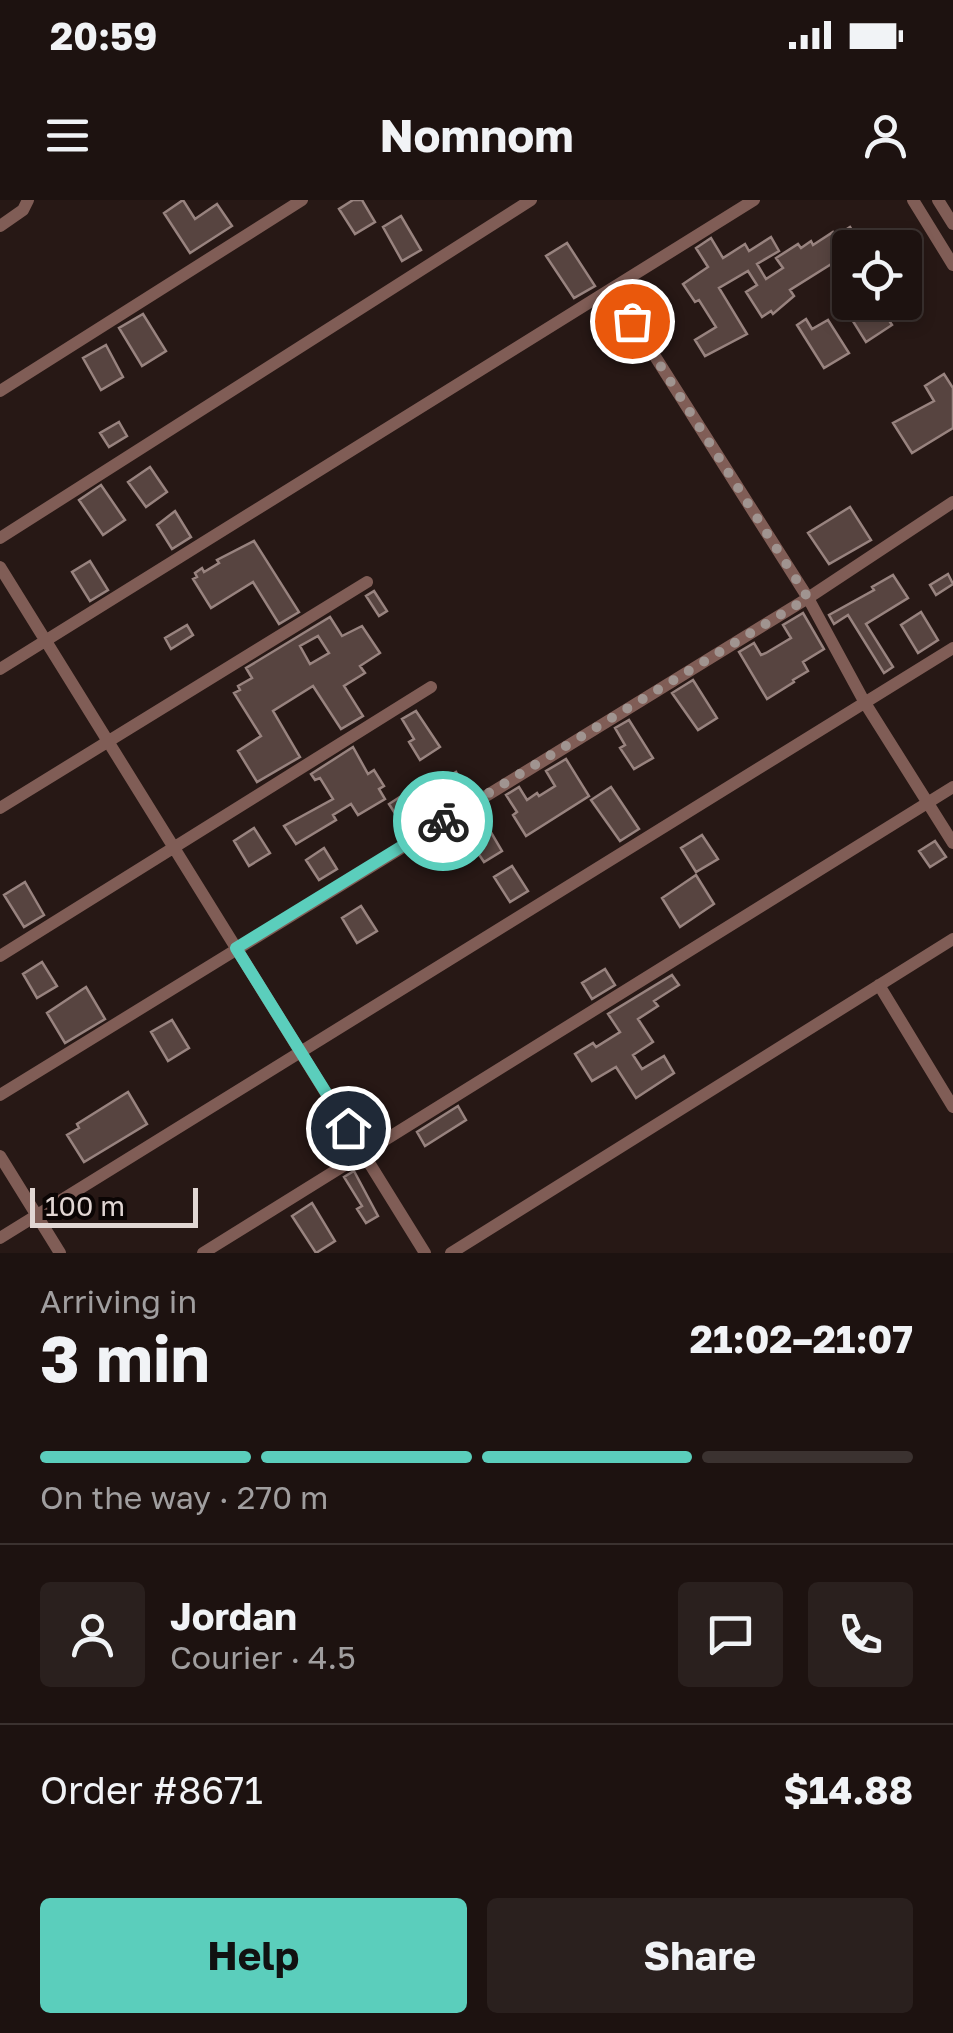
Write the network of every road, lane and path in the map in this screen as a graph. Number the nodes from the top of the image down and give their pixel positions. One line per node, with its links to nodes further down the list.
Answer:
1 (28, 200): 8 (street)
2 (302, 200): 11 (street)
3 (531, 200): 13 (street)
4 (754, 200): 10 (street)
5 (912, 200): 9 (street)
6 (938, 200): 7 (street)
7 (953, 224)
8 (0, 226)
9 (953, 265)
10 (613, 290): 16 (street); 17 (street)
11 (0, 391)
12 (953, 502): 16 (street)
13 (0, 538)
14 (0, 567): 17 (street)
15 (367, 582): 22 (street)
16 (808, 598): 21 (street); 29 (street)
17 (46, 641): 19 (street); 22 (street)
18 (953, 648): 21 (street)
19 (0, 669)
20 (431, 687): 27 (street)
21 (865, 703): 24 (street); 32 (street)
22 (108, 742): 25 (street); 27 (street)
23 (953, 787): 24 (street)
24 (928, 804): 26 (street); 35 (street)
25 (0, 808)
26 (953, 843)
27 (174, 848): 29 (street); 30 (street)
28 (953, 939): 31 (street)
29 (236, 948): 32 (street); 33 (street)
30 (0, 956)
31 (879, 985): 34 (street); 42 (street)
32 (300, 1050): 35 (street); 37 (street)
33 (0, 1095)
34 (953, 1107)
35 (364, 1154): 40 (street); 41 (street)
36 (0, 1156): 37 (street)
37 (36, 1215): 38 (street); 39 (street)
38 (0, 1238)
39 (60, 1253)
40 (203, 1253)
41 (426, 1253)
42 (450, 1253)

